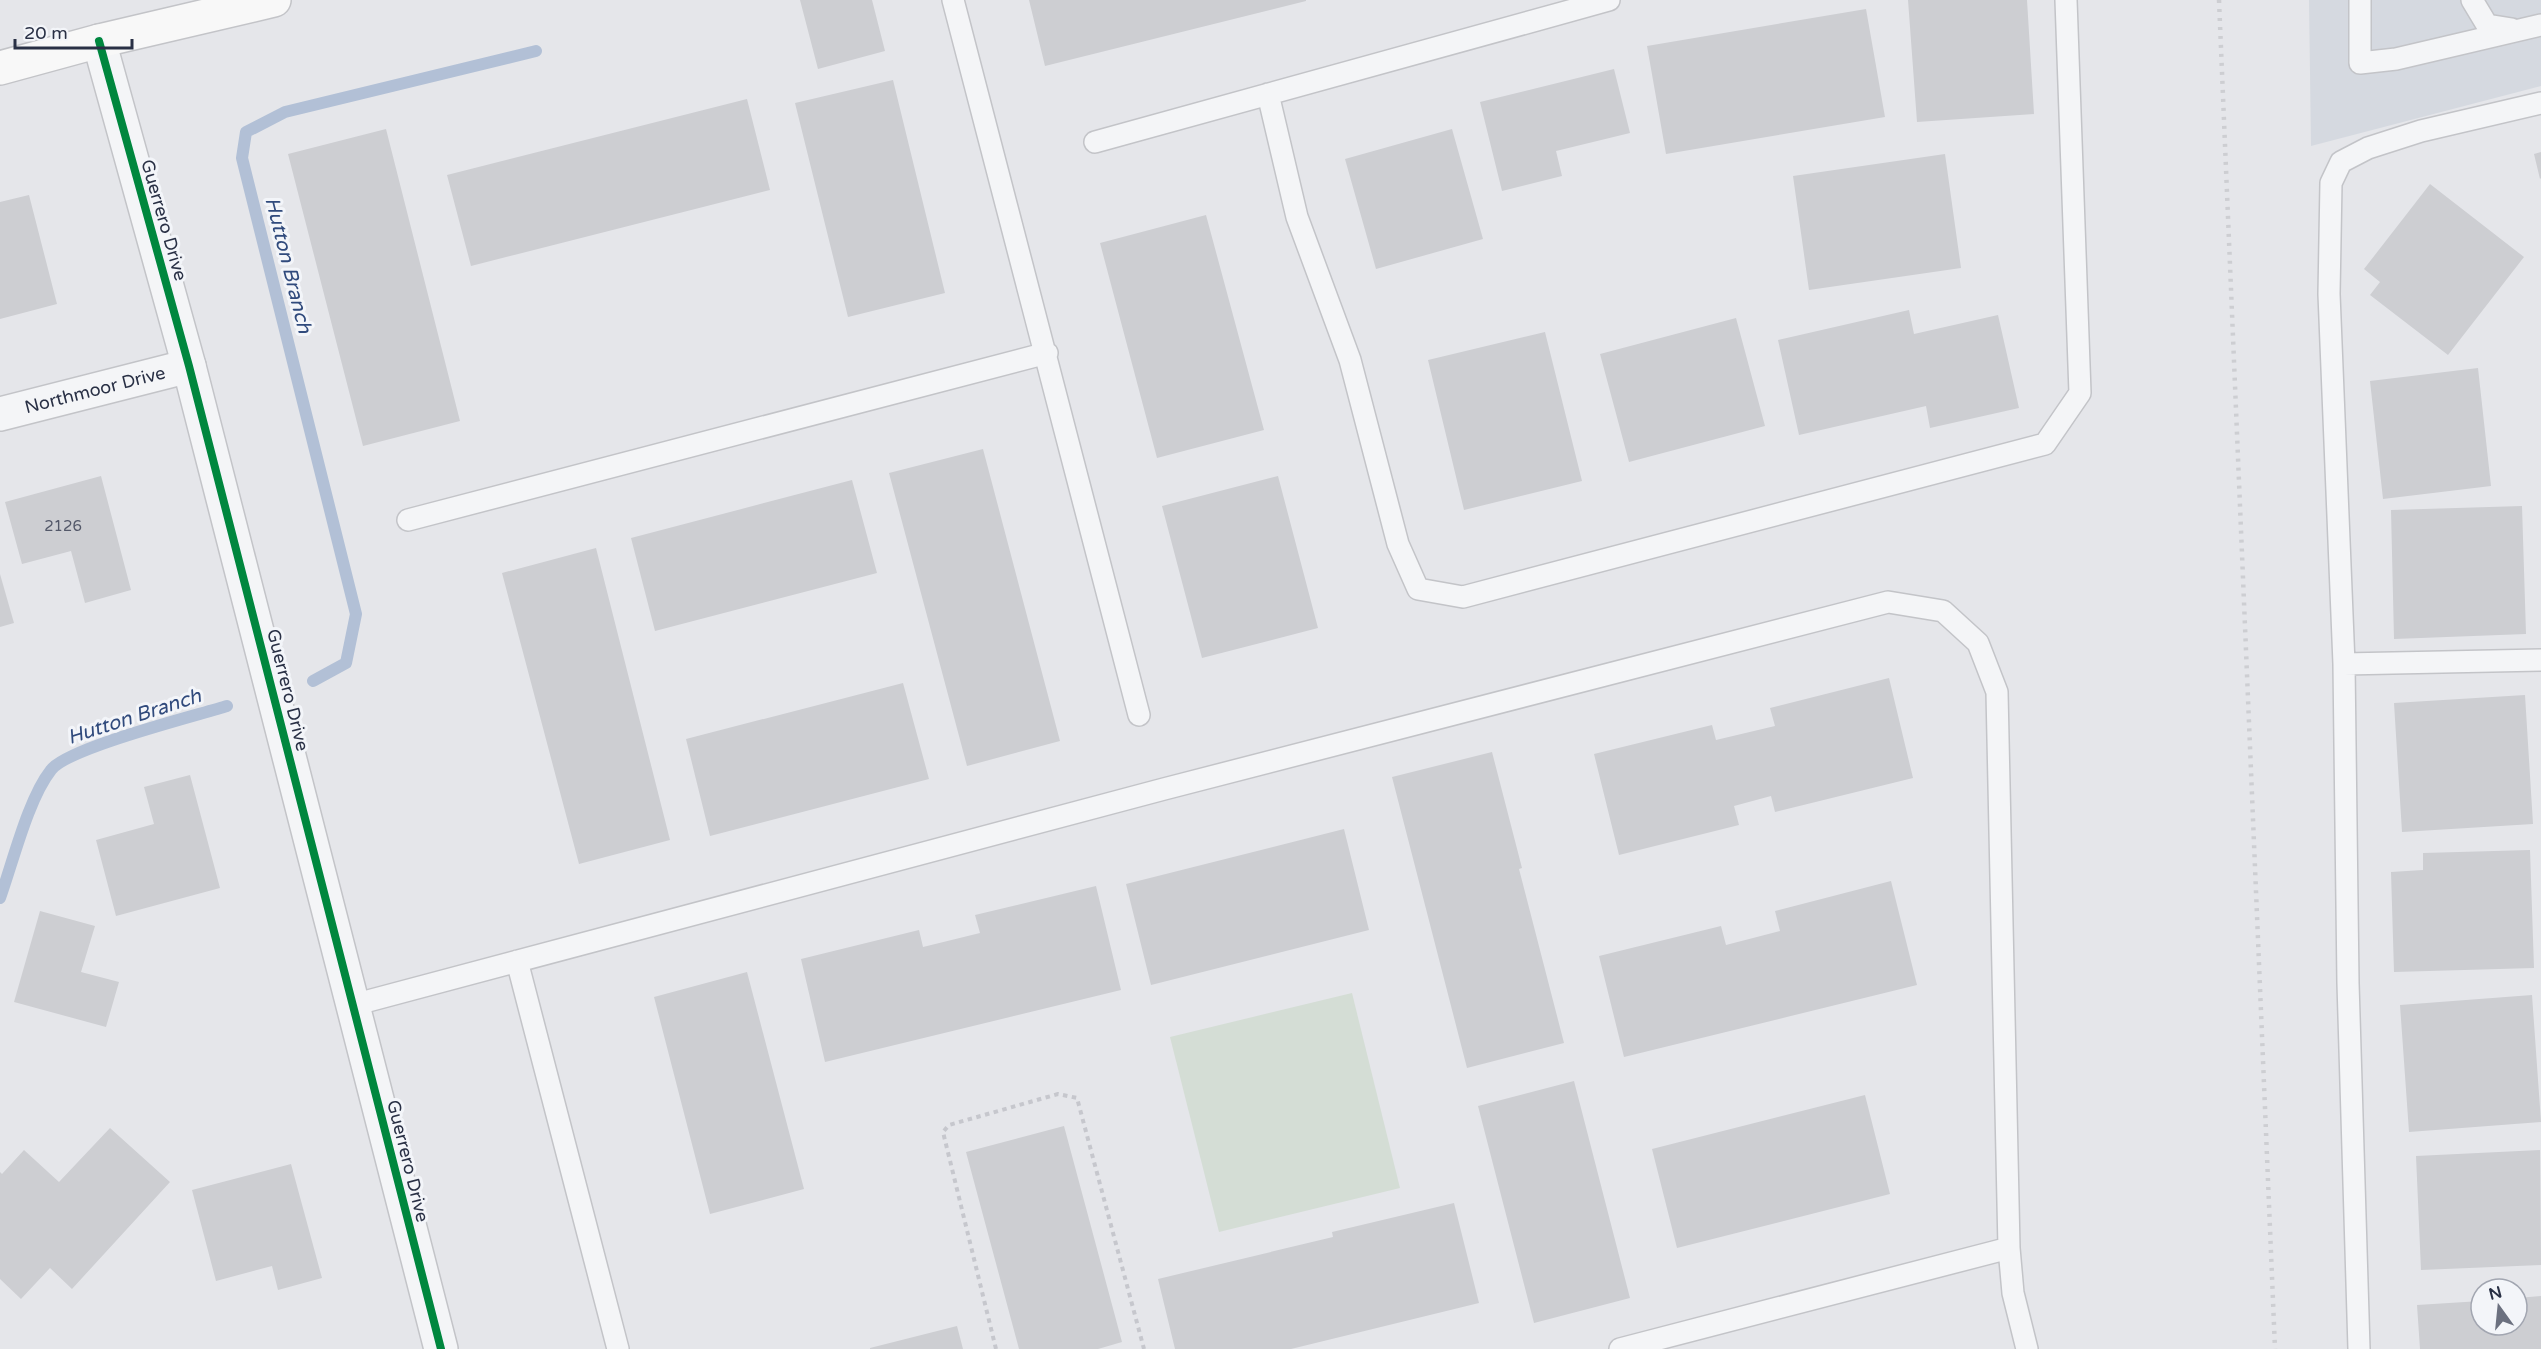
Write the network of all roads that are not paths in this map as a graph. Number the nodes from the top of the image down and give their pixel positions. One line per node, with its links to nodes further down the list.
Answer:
1 (274, 0): 9 (main road)
2 (953, 0): 14 (lane)
3 (1609, 0): 7 (lane)
4 (2066, 0): 11 (lane)
5 (2360, 0): 8 (lane)
6 (2472, 0): 8 (lane)
7 (1542, 9): 11 (lane)
8 (2531, 28)
9 (99, 41): 10 (main road); 15 (street, Guerrero Drive)
10 (0, 68)
11 (1268, 94): 13 (lane)
12 (2541, 103): 19 (lane)
13 (1095, 142)
14 (1047, 353): 17 (lane); 20 (lane)
15 (189, 366): 16 (street, Northmoor Drive); 22 (street, Guerrero Drive)
16 (0, 414)
17 (408, 520)
18 (2541, 660): 19 (lane)
19 (2344, 664): 28 (lane)
20 (1139, 715)
21 (517, 961): 22 (lane); 23 (lane); 25 (lane)
22 (353, 1005): 24 (street, Guerrero Drive)
23 (2009, 1248): 26 (lane); 27 (lane)
24 (441, 1349)
25 (618, 1349)
26 (1620, 1349)
27 (2027, 1349)
28 (2359, 1349)

